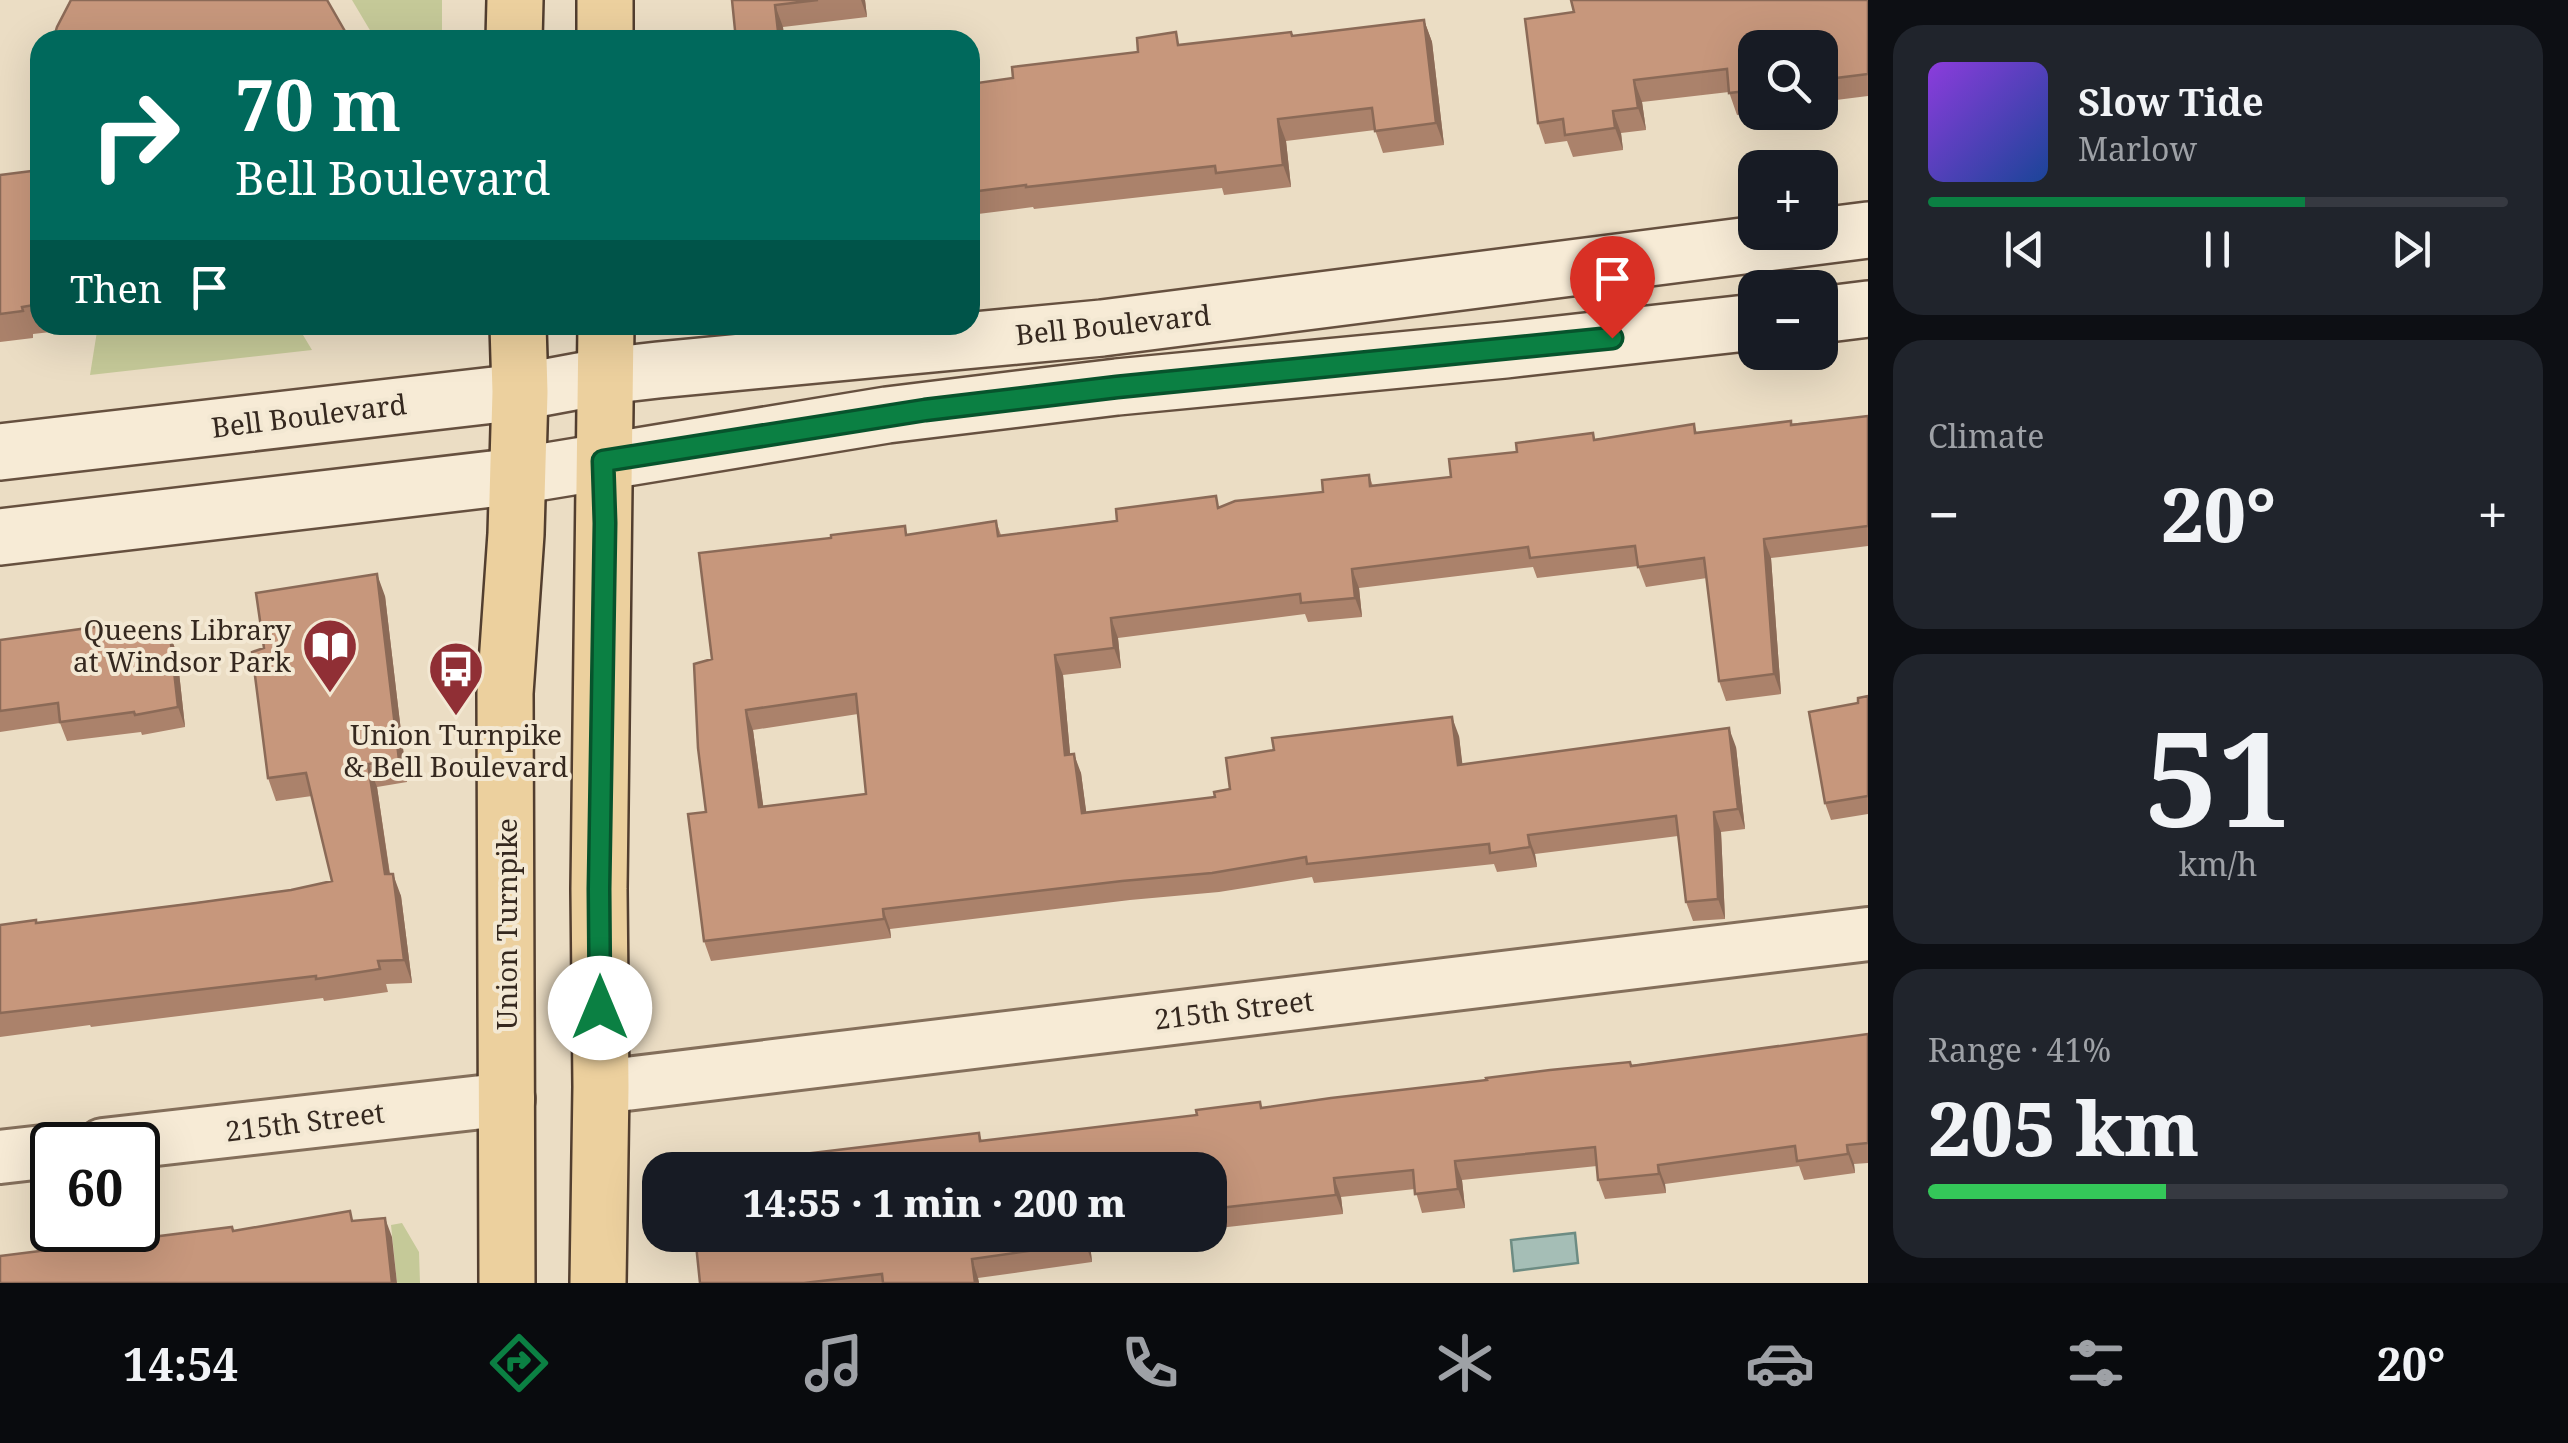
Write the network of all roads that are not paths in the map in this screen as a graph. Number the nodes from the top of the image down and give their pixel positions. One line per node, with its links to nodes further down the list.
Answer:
1 (514, 0): 3 (main road)
2 (605, 0): 4 (main road)
3 (514, 30)
4 (605, 30)
5 (1868, 230): 9 (street, Bell Boulevard)
6 (1868, 309): 7 (street)
7 (1838, 313)
8 (1738, 324): 15 (street)
9 (980, 334)
10 (518, 335): 13 (main road, Union Turnpike)
11 (951, 335): 12 (street, Bell Boulevard)
12 (606, 351): 13 (street, Bell Boulevard); 15 (main road)
13 (520, 392): 14 (street, Bell Boulevard); 16 (main road, Union Turnpike)
14 (0, 452)
15 (603, 461): 16 (street); 19 (main road)
16 (517, 476): 17 (street); 20 (main road, Union Turnpike)
17 (0, 538)
18 (1868, 934): 19 (street, 215th Street)
19 (601, 1087): 25 (main road)
20 (508, 1098): 21 (street, 215th Street); 24 (main road, Union Turnpike)
21 (160, 1138)
22 (30, 1154): 23 (street)
23 (0, 1157)
24 (506, 1283)
25 (598, 1283)

